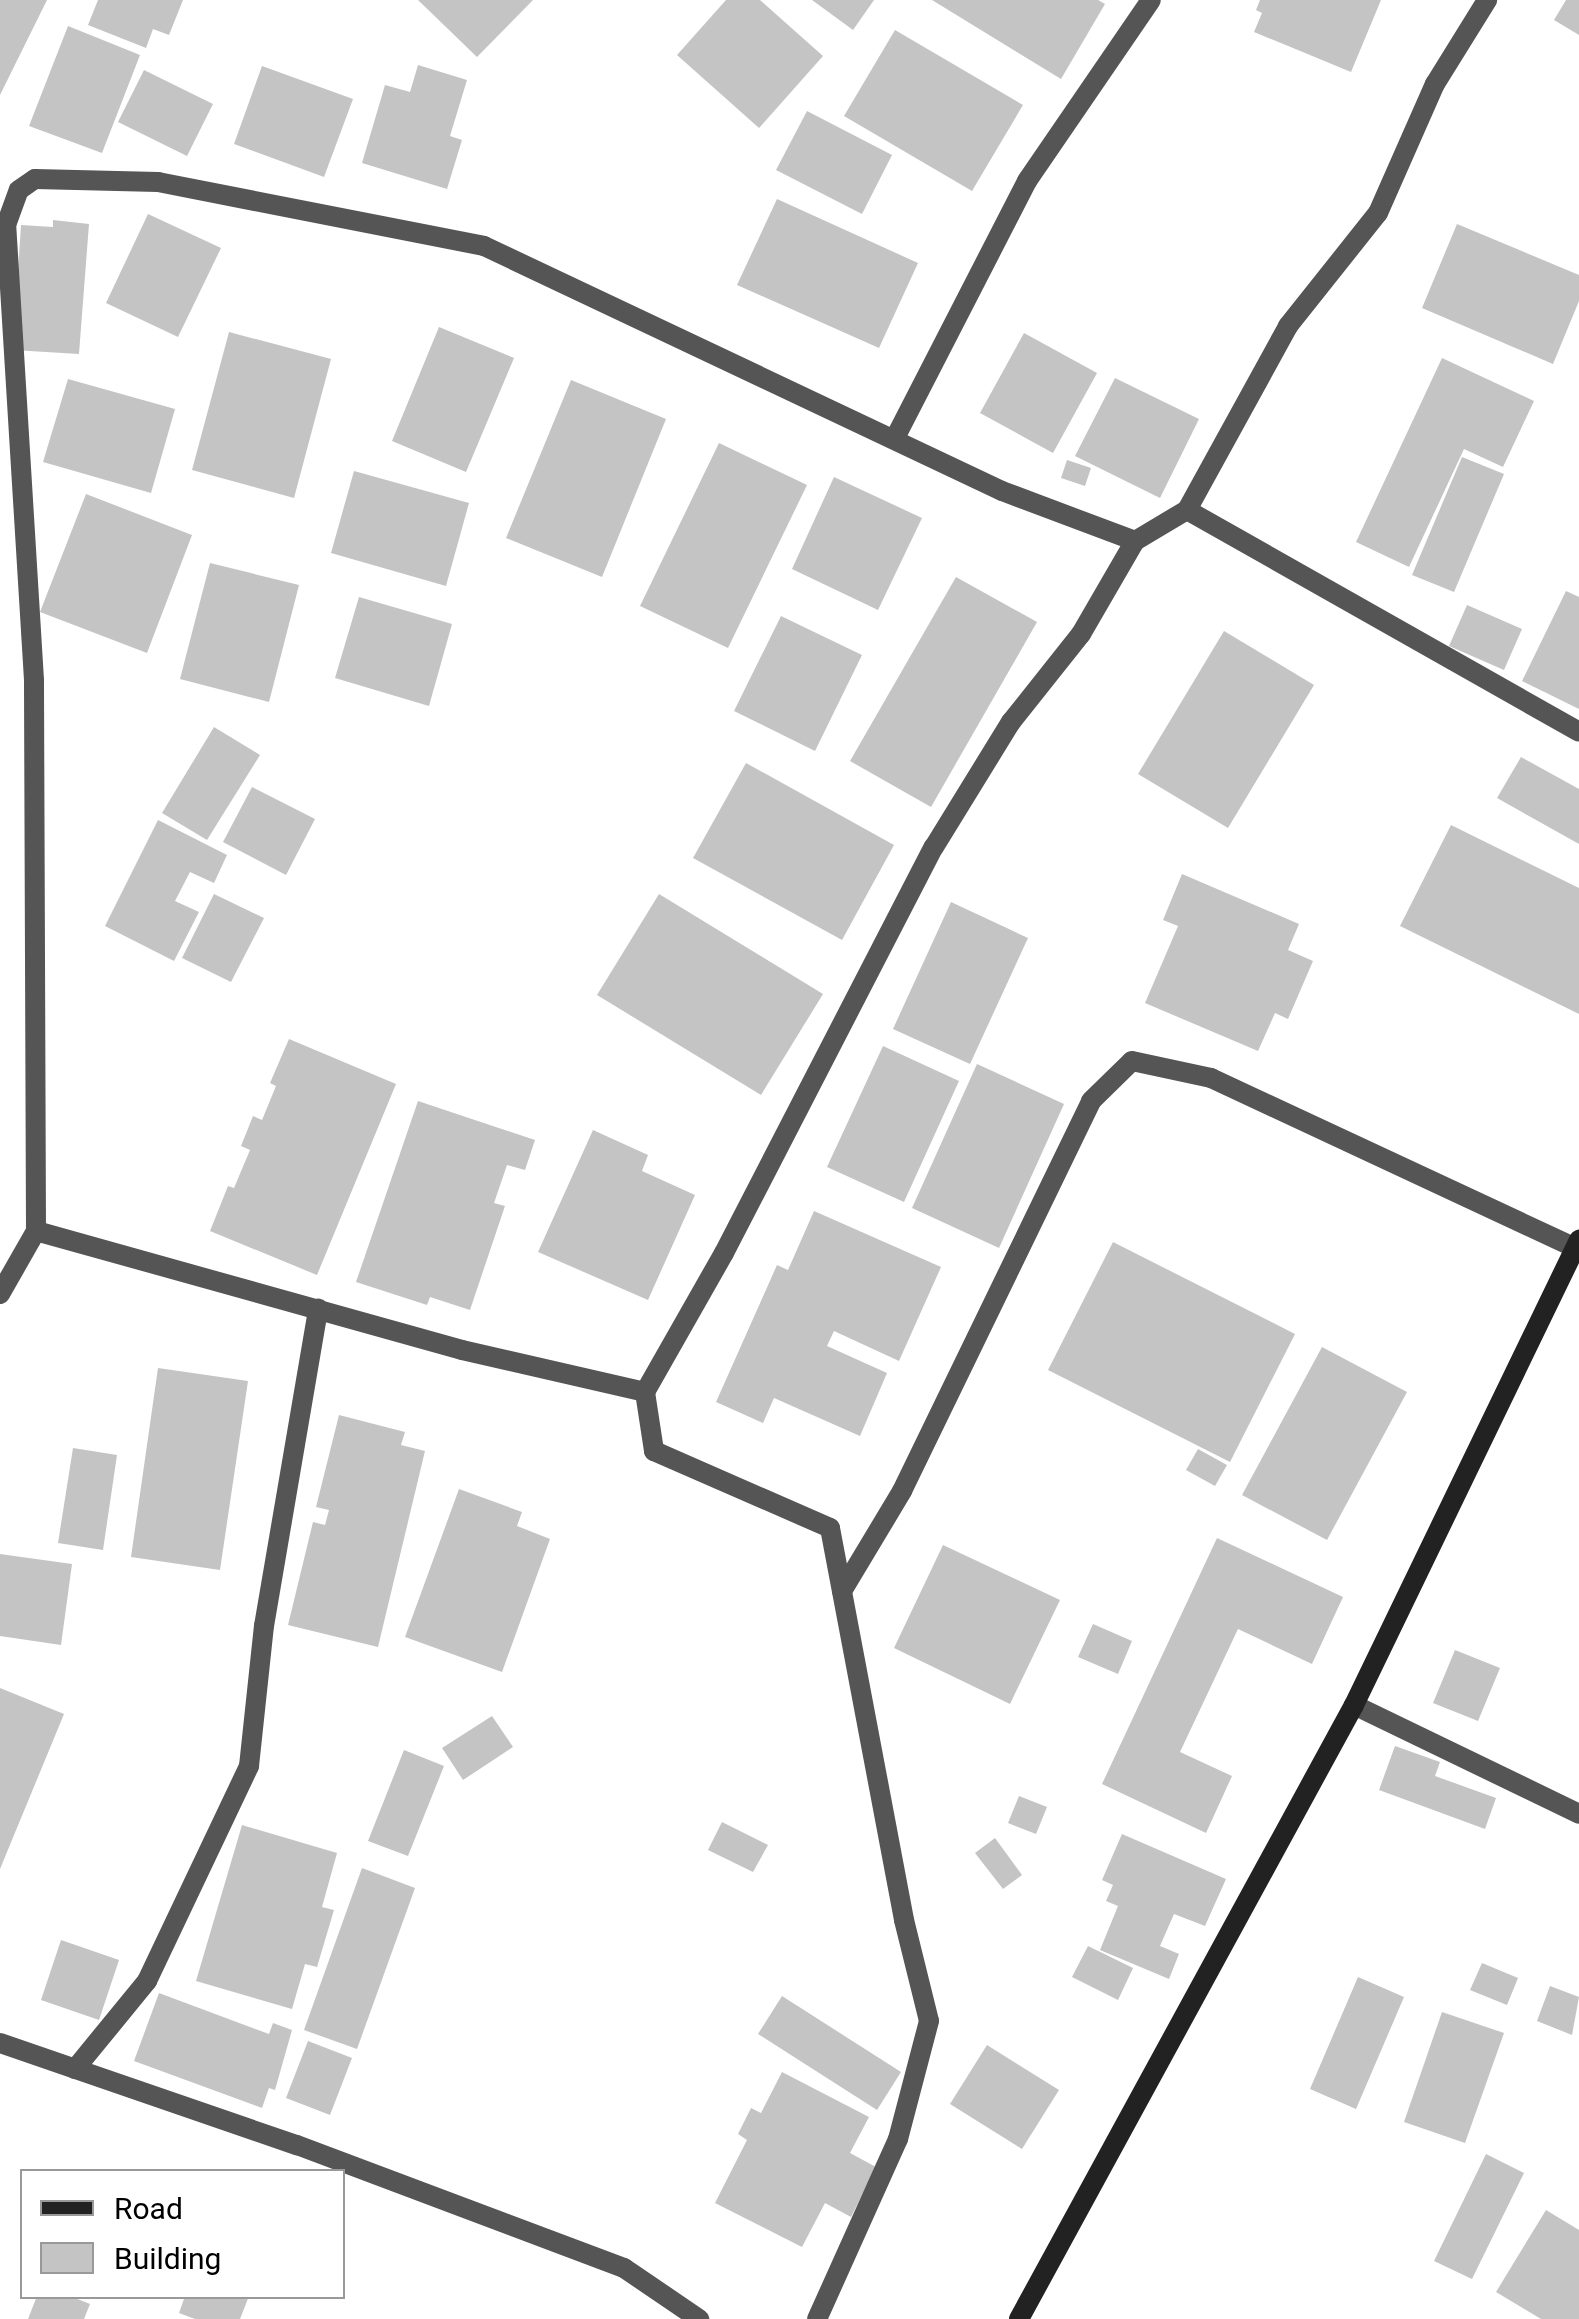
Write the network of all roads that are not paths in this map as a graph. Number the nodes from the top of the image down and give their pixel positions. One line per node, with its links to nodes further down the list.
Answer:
1 (1150, 0): 4 (street)
2 (1487, 0): 5 (street)
3 (9, 192): 4 (street); 8 (street)
4 (895, 438): 6 (street)
5 (1187, 510): 6 (street); 7 (street)
6 (1135, 541): 12 (street)
7 (1579, 732)
8 (36, 1231): 10 (street); 11 (street)
9 (1577, 1244): 13 (street); 14 (street)
10 (0, 1294)
11 (318, 1309): 12 (street); 17 (street)
12 (645, 1392): 13 (street)
13 (842, 1590): 19 (street)
14 (1354, 1705): 15 (street); 20 (street)
15 (1579, 1814)
16 (0, 2044): 17 (street)
17 (75, 2069): 18 (street)
18 (699, 2319)
19 (817, 2319)
20 (1019, 2319)

